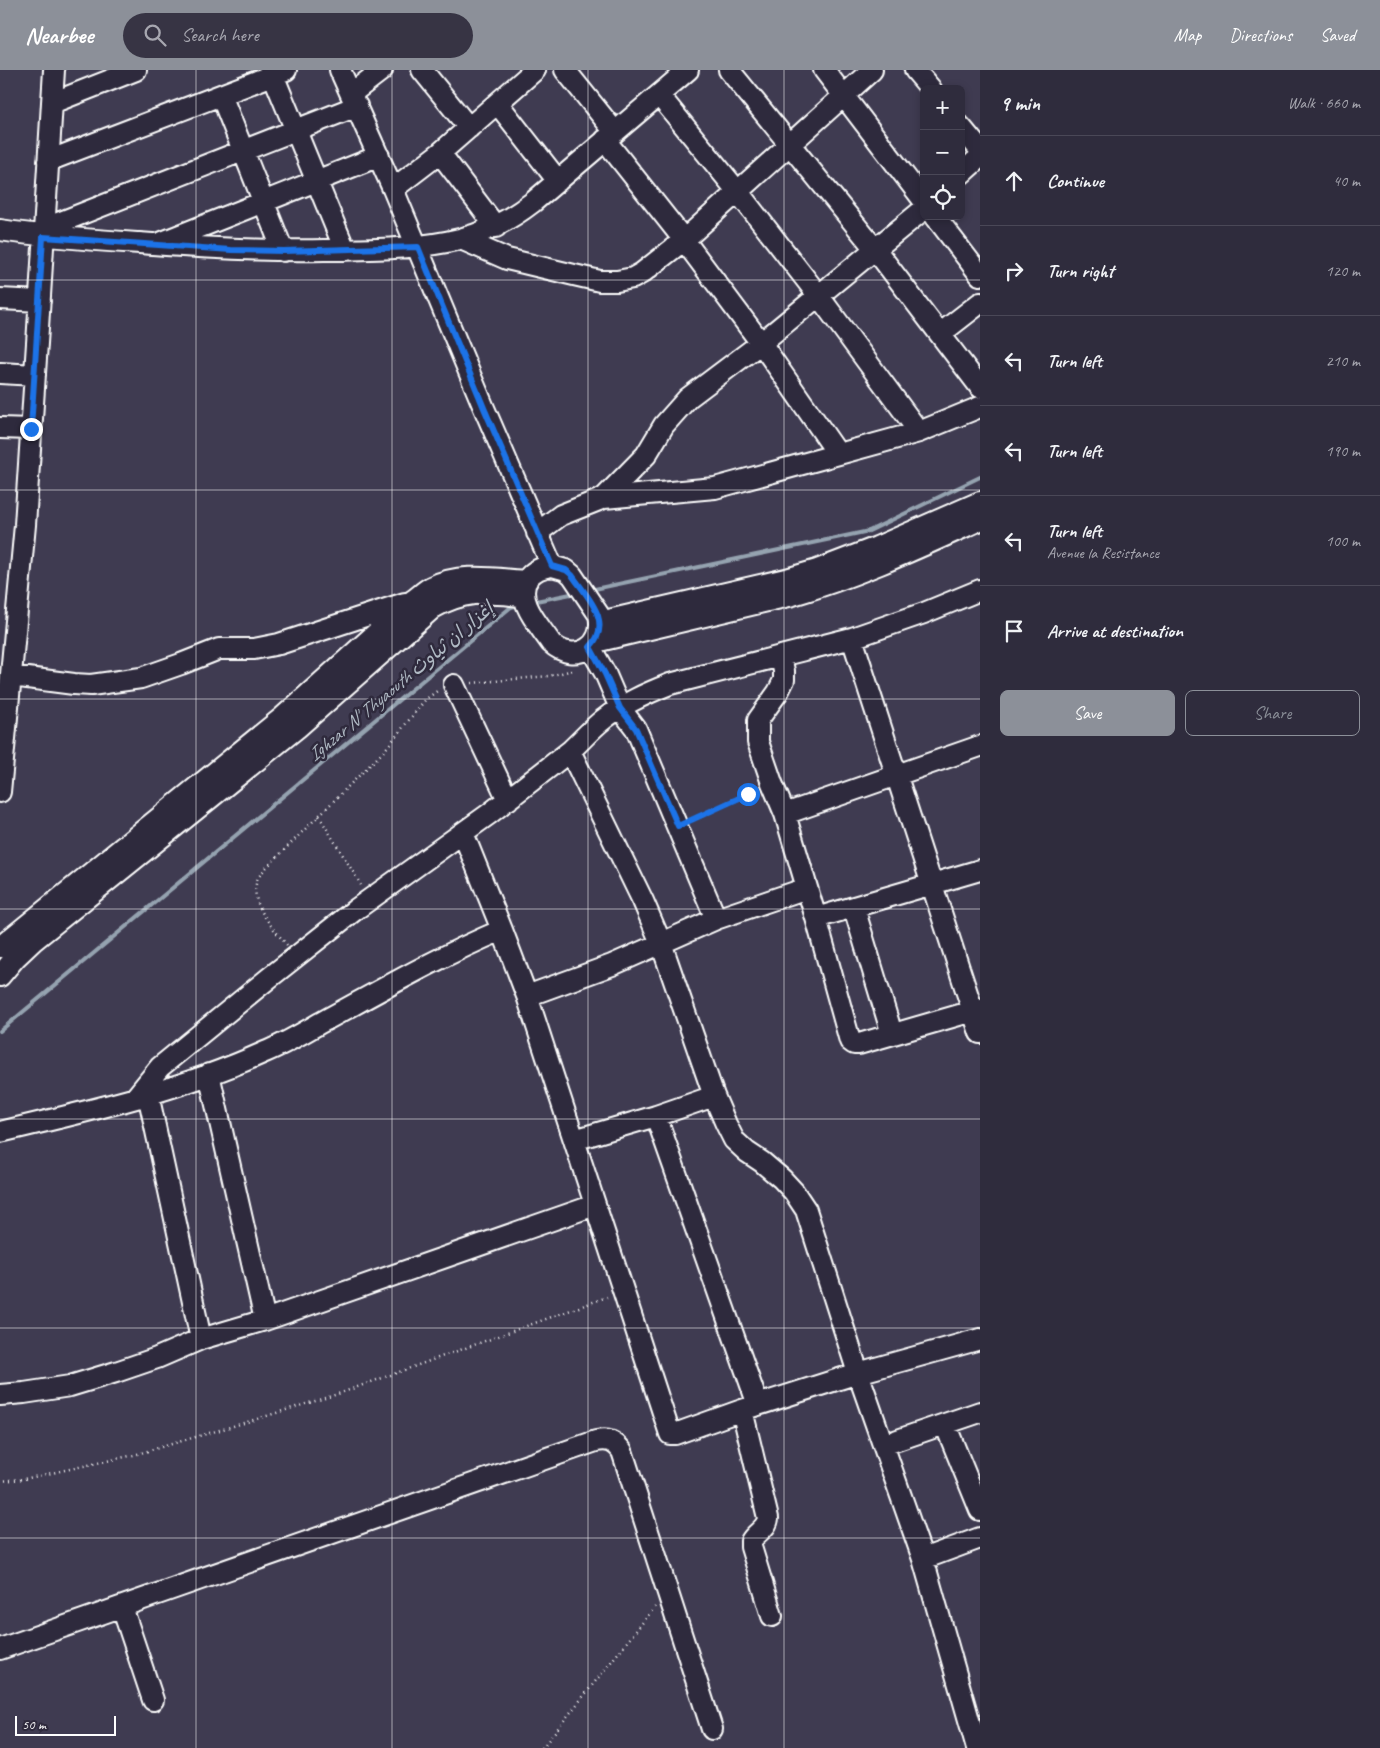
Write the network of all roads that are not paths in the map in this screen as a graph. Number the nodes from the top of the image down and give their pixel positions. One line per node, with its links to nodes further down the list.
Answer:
1 (54, 70): 19 (street)
2 (136, 70): 19 (street)
3 (340, 70): 18 (street)
4 (382, 70): 18 (street)
5 (422, 70): 21 (street)
6 (535, 70): 20 (street)
7 (566, 70): 24 (street)
8 (686, 70): 16 (street)
9 (729, 70): 25 (street)
10 (824, 70): 17 (street)
11 (872, 70): 17 (street)
12 (915, 70): 14 (street)
13 (277, 72): 15 (street); 22 (street)
14 (928, 85)
15 (221, 95): 27 (street); 31 (street)
16 (659, 95): 24 (street); 36 (street)
17 (844, 95): 25 (street); 37 (street)
18 (354, 100): 22 (street); 29 (street)
19 (52, 103): 31 (street)
20 (498, 104): 21 (street); 34 (street)
21 (469, 128): 28 (street)
22 (297, 130): 27 (street); 33 (street)
23 (964, 130): 26 (street)
24 (610, 136): 34 (street); 45 (street)
25 (791, 145): 36 (street); 48 (street)
26 (980, 150)
27 (244, 151): 38 (street); 43 (street)
28 (440, 153): 35 (street); 41 (street)
29 (378, 156): 33 (street); 35 (street)
30 (980, 157): 32 (street)
31 (48, 161): 43 (street)
32 (965, 170)
33 (317, 179): 38 (street); 49 (street)
34 (558, 180): 41 (street)
35 (393, 189): 47 (street)
36 (738, 192): 45 (street); 52 (street)
37 (920, 196)
38 (265, 200): 46 (street); 50 (street)
39 (920, 212): 48 (street)
40 (938, 220): 51 (street)
41 (496, 226): 44 (street)
42 (0, 230): 43 (street)
43 (43, 233): 46 (street); 54 (street)
44 (461, 239): 45 (street); 47 (street)
45 (684, 240): 57 (street)
46 (156, 244): 50 (street)
47 (418, 247): 49 (street); 69 (street)
48 (875, 248): 52 (street); 56 (street)
49 (345, 250): 50 (street)
50 (284, 251)
51 (980, 275)
52 (818, 294): 57 (street); 64 (street)
53 (0, 299): 54 (street)
54 (40, 301): 59 (street)
55 (980, 303): 56 (street)
56 (940, 334): 60 (street)
57 (761, 343): 65 (street); 66 (street)
58 (0, 373): 59 (street)
59 (35, 375): 63 (street)
60 (980, 387)
61 (980, 407): 64 (street)
62 (0, 428): 63 (street)
63 (31, 429): 78 (street)
64 (919, 432): 65 (street)
65 (838, 454): 66 (street)
66 (604, 498): 69 (street)
67 (980, 502): 74 (street)
68 (980, 520): 76 (street)
69 (537, 533): 70 (street)
70 (552, 566): 71 (street); 74 (street)
71 (525, 588): 73 (street); 76 (street); 97 (street)
72 (980, 590): 75 (street)
73 (412, 601): 78 (street); 96 (street)
74 (600, 622): 76 (street)
75 (852, 638): 77 (street); 83 (street)
76 (594, 650): 80 (street)
77 (781, 656): 80 (street); 86 (street)
78 (12, 676): 84 (street)
79 (454, 685): 85 (street)
80 (620, 708): 82 (street); 93 (street)
81 (980, 746): 83 (street)
82 (570, 751): 85 (street); 95 (street)
83 (895, 775): 86 (street); 89 (street)
84 (0, 792)
85 (508, 800): 87 (street)
86 (785, 814): 90 (street)
87 (462, 833): 94 (street); 103 (street)
88 (980, 870): 89 (street)
89 (931, 884): 91 (street); 99 (street)
90 (807, 888): 92 (street); 93 (street)
91 (854, 908): 92 (street); 100 (street)
92 (816, 918): 100 (street)
93 (716, 919): 95 (street)
94 (502, 930): 98 (street); 102 (street)
95 (661, 943): 98 (street); 104 (street)
96 (0, 947)
97 (0, 976)
98 (527, 996): 107 (street)
99 (976, 1010): 100 (street); 101 (street)
100 (892, 1034)
101 (980, 1034)
102 (209, 1074): 103 (street); 109 (street)
103 (142, 1096): 106 (street); 110 (street)
104 (714, 1096): 105 (street); 112 (street)
105 (656, 1116): 107 (street); 114 (street)
106 (0, 1132)
107 (574, 1140): 108 (street)
108 (595, 1205): 109 (street); 114 (street)
109 (265, 1320): 110 (street)
110 (201, 1339): 113 (street)
111 (980, 1339): 112 (street)
112 (858, 1373): 114 (street); 117 (street)
113 (0, 1395)
114 (750, 1408): 122 (street)
115 (980, 1412): 116 (street)
116 (945, 1424): 117 (street); 118 (street)
117 (883, 1445): 120 (street)
118 (980, 1510)
119 (980, 1538): 120 (street)
120 (923, 1559): 126 (street)
121 (122, 1607): 123 (street); 124 (street); 125 (street)
122 (772, 1616)
123 (0, 1649)
124 (153, 1700)
125 (712, 1728)
126 (972, 1747)

